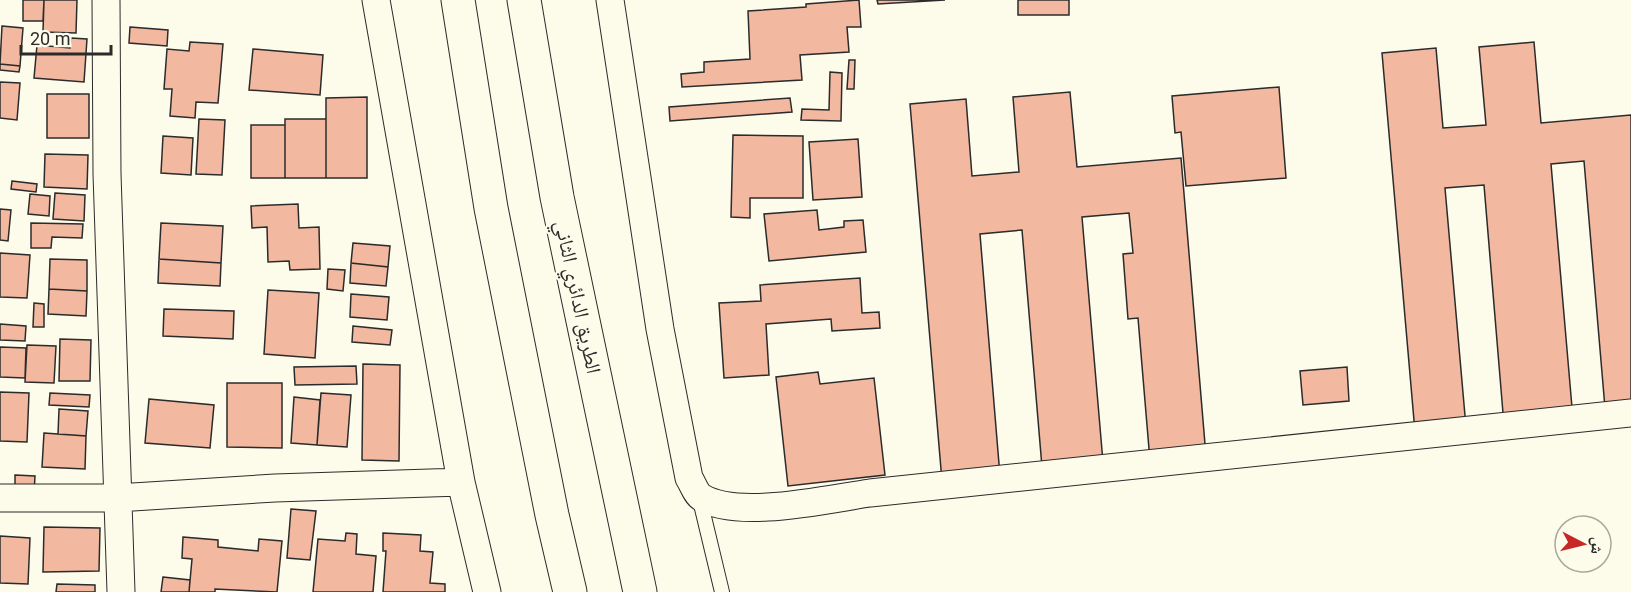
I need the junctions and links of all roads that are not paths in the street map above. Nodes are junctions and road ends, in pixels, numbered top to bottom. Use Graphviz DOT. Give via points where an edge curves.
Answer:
graph roads {
  1 [pos="106,0"];
  2 [pos="376,0"];
  3 [pos="458,0"];
  4 [pos="524,0"];
  5 [pos="610,0"];
  6 [pos="1631,413"];
  7 [pos="461,482"];
  8 [pos="699,496"];
  9 [pos="0,498"];
  10 [pos="117,498"];
  11 [pos="121,592"];
  12 [pos="487,592"];
  13 [pos="570,592"];
  14 [pos="640,592"];
  15 [pos="722,592"];
  1 -- 10 [label="street"];
  2 -- 7 [label="street"];
  3 -- 13 [label="highway" via="491,208"];
  4 -- 14 [label="highway, الطريق الدائري الثاني" via="557,197"];
  5 -- 8 [label="street" via="660,329 689,478"];
  6 -- 8 [label="street" via="772,506 739,508"];
  7 -- 10 [label="street"];
  7 -- 12 [label="street"];
  8 -- 15 [label="lane"];
  9 -- 10 [label="street"];
  10 -- 11 [label="street"];
}
